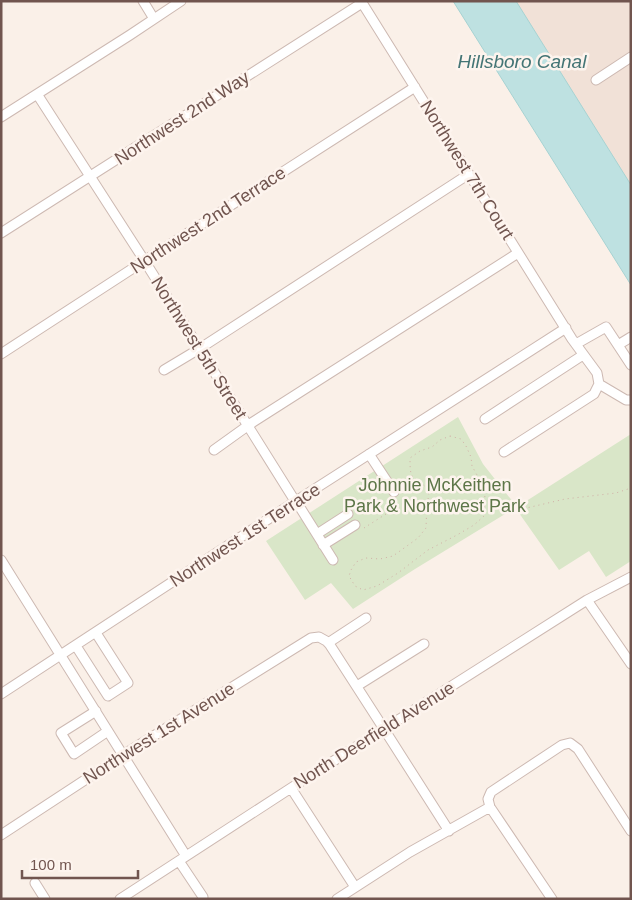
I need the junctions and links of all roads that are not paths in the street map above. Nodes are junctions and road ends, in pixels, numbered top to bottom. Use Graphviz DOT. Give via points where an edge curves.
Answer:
graph roads {
  1 [pos="143,1"];
  2 [pos="181,1"];
  3 [pos="362,2"];
  4 [pos="154,19"];
  5 [pos="631,57"];
  6 [pos="596,80"];
  7 [pos="414,87"];
  8 [pos="37,94"];
  9 [pos="1,117"];
  10 [pos="469,174"];
  11 [pos="90,176"];
  12 [pos="1,233"];
  13 [pos="518,253"];
  14 [pos="144,260"];
  15 [pos="566,328"];
  16 [pos="631,337"];
  17 [pos="574,341"];
  18 [pos="618,345"];
  19 [pos="199,349"];
  20 [pos="1,354"];
  21 [pos="583,354"];
  22 [pos="631,365"];
  23 [pos="164,370"];
  24 [pos="599,384"];
  25 [pos="631,400"];
  26 [pos="485,419"];
  27 [pos="248,425"];
  28 [pos="214,450"];
  29 [pos="504,452"];
  30 [pos="369,454"];
  31 [pos="394,492"];
  32 [pos="295,501"];
  33 [pos="348,514"];
  34 [pos="357,528"];
  35 [pos="317,534"];
  36 [pos="323,545"];
  37 [pos="1,560"];
  38 [pos="333,560"];
  39 [pos="631,577"];
  40 [pos="587,600"];
  41 [pos="366,618"];
  42 [pos="96,633"];
  43 [pos="328,643"];
  44 [pos="424,644"];
  45 [pos="76,646"];
  46 [pos="61,656"];
  47 [pos="631,664"];
  48 [pos="357,686"];
  49 [pos="1,694"];
  50 [pos="108,696"];
  51 [pos="90,703"];
  52 [pos="96,711"];
  53 [pos="384,728"];
  54 [pos="108,731"];
  55 [pos="123,755"];
  56 [pos="291,788"];
  57 [pos="490,807"];
  58 [pos="449,831"];
  59 [pos="631,831"];
  60 [pos="1,834"];
  61 [pos="182,858"];
  62 [pos="35,882"];
  63 [pos="355,887"];
  64 [pos="203,897"];
  65 [pos="46,899"];
  66 [pos="120,899"];
  67 [pos="337,899"];
  68 [pos="552,899"];
  1 -- 4 [label="street"];
  2 -- 4 [label="street"];
  3 -- 7 [label="street, Northwest 7th Court"];
  3 -- 11 [label="street, Northwest 2nd Way"];
  4 -- 8 [label="street"];
  5 -- 6 [label="street"];
  7 -- 10 [label="street, Northwest 7th Court"];
  7 -- 14 [label="street, Northwest 2nd Terrace"];
  8 -- 9 [label="street"];
  8 -- 11 [label="street, Northwest 5th Street"];
  10 -- 13 [label="street, Northwest 7th Court"];
  10 -- 19 [label="street"];
  11 -- 12 [label="street, Northwest 2nd Way"];
  11 -- 14 [label="street, Northwest 5th Street"];
  13 -- 15 [label="street, Northwest 7th Court"];
  13 -- 27 [label="street"];
  14 -- 19 [label="street, Northwest 5th Street"];
  14 -- 20 [label="street, Northwest 2nd Terrace"];
  15 -- 17 [label="street, Northwest 7th Court"];
  15 -- 30 [label="street, Northwest 1st Terrace"];
  16 -- 18 [label="street"];
  17 -- 18 [label="street" via="606,327"];
  17 -- 21 [label="street, Northwest 7th Court"];
  18 -- 22 [label="street"];
  19 -- 23 [label="street"];
  19 -- 27 [label="street, Northwest 5th Street"];
  21 -- 24 [label="street, Northwest 7th Court" via="597,373"];
  21 -- 26 [label="street"];
  24 -- 25 [label="street"];
  24 -- 29 [label="street" via="594,394"];
  27 -- 28 [label="street"];
  27 -- 32 [label="street, Northwest 5th Street"];
  30 -- 31 [label="street"];
  30 -- 32 [label="street, Northwest 1st Terrace"];
  32 -- 35 [label="street, Northwest 5th Street"];
  32 -- 42 [label="street, Northwest 1st Terrace"];
  33 -- 35 [label="street"];
  34 -- 36 [label="street"];
  35 -- 36 [label="street, Northwest 5th Street"];
  36 -- 38 [label="street, Northwest 5th Street"];
  37 -- 46 [label="street"];
  39 -- 40 [label="street, North Deerfield Avenue"];
  40 -- 47 [label="street"];
  40 -- 53 [label="street, North Deerfield Avenue"];
  41 -- 43 [label="street"];
  42 -- 45 [label="street, Northwest 1st Terrace"];
  42 -- 50 [label="street" via="128,684"];
  43 -- 48 [label="street"];
  43 -- 55 [label="street, Northwest 1st Avenue" via="319,637 311,638"];
  44 -- 48 [label="street"];
  45 -- 46 [label="street, Northwest 1st Terrace"];
  45 -- 50 [label="street"];
  46 -- 49 [label="street, Northwest 1st Terrace"];
  46 -- 51 [label="street"];
  48 -- 53 [label="street"];
  50 -- 51 [label="street"];
  51 -- 52 [label="street"];
  52 -- 54 [label="street"];
  52 -- 54 [label="street" via="61,733 74,754"];
  53 -- 56 [label="street, North Deerfield Avenue"];
  53 -- 58 [label="street"];
  54 -- 55 [label="street"];
  55 -- 60 [label="street, Northwest 1st Avenue"];
  55 -- 61 [label="street"];
  56 -- 61 [label="street, North Deerfield Avenue"];
  56 -- 63 [label="street"];
  57 -- 58 [label="street"];
  57 -- 59 [label="street" via="488,799 491,792 562,745 570,744 578,749"];
  57 -- 68 [label="street"];
  58 -- 63 [label="street"];
  61 -- 64 [label="street"];
  61 -- 66 [label="street, North Deerfield Avenue"];
  62 -- 65 [label="street"];
  63 -- 67 [label="street"];
}
